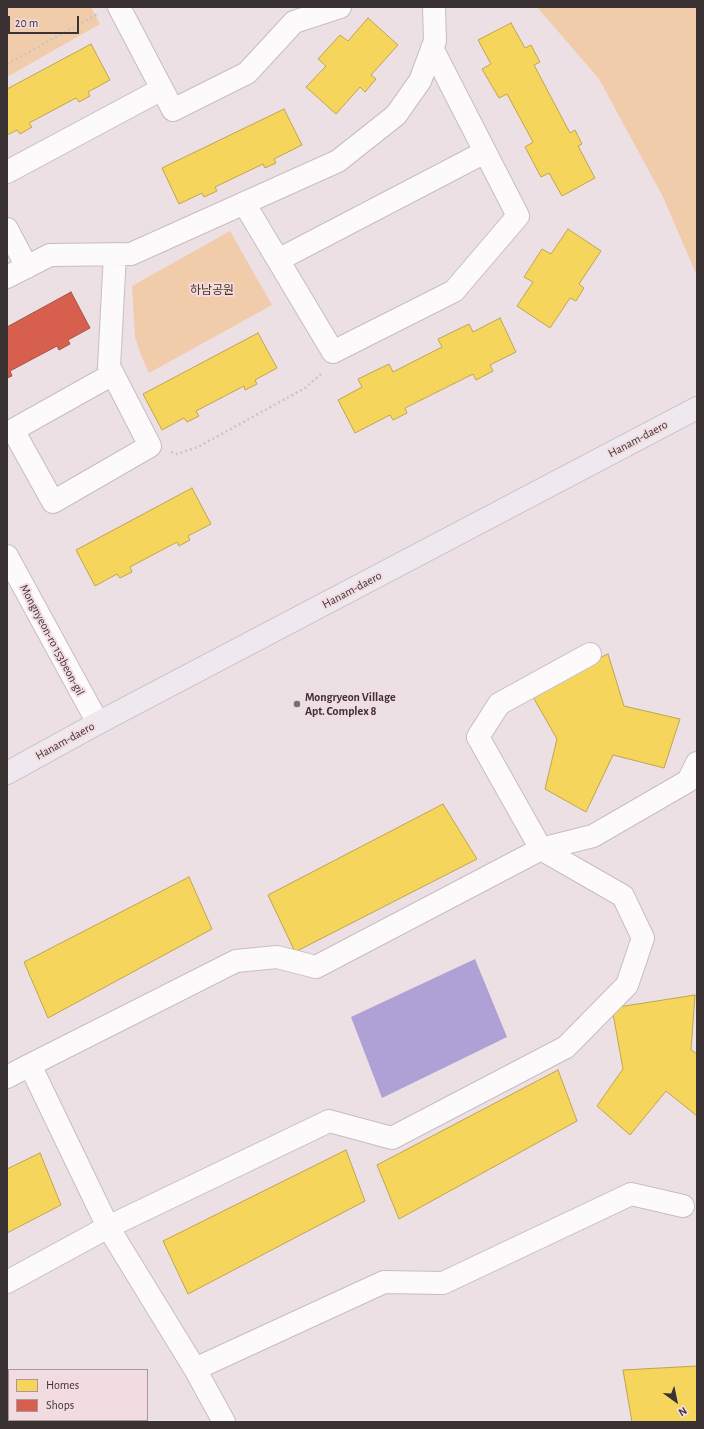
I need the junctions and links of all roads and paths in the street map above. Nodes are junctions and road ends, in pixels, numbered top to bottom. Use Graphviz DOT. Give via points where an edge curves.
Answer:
graph roads {
  1 [pos="340,7"];
  2 [pos="434,7"];
  3 [pos="112,9"];
  4 [pos="291,14"];
  5 [pos="432,48"];
  6 [pos="7,64"];
  7 [pos="162,88"];
  8 [pos="485,152"];
  9 [pos="7,172"];
  10 [pos="244,203"];
  11 [pos="7,229"];
  12 [pos="115,254"];
  13 [pos="278,260"];
  14 [pos="27,267"];
  15 [pos="7,277"];
  16 [pos="332,352"];
  17 [pos="113,374"];
  18 [pos="697,408"];
  19 [pos="150,446"];
  20 [pos="7,556"];
  21 [pos="590,654"];
  22 [pos="98,723"];
  23 [pos="697,763"];
  24 [pos="7,773"];
  25 [pos="541,849"];
  26 [pos="30,1065"];
  27 [pos="7,1077"];
  28 [pos="683,1206"];
  29 [pos="108,1227"];
  30 [pos="7,1282"];
  31 [pos="195,1369"];
  32 [pos="224,1422"];
  1 -- 4 [label="street"];
  2 -- 5 [label="street" via="435,41"];
  3 -- 6 [label="path"];
  3 -- 7 [label="street"];
  4 -- 7 [label="street" via="247,73 173,110"];
  5 -- 8 [label="street"];
  5 -- 10 [label="street" via="420,81 396,115 338,161"];
  7 -- 9 [label="street"];
  8 -- 13 [label="street"];
  8 -- 16 [label="street" via="518,216 454,291"];
  10 -- 12 [label="street" via="131,254"];
  10 -- 13 [label="street"];
  11 -- 14 [label="street"];
  12 -- 14 [label="street" via="50,255"];
  12 -- 17 [label="street" via="109,367"];
  13 -- 16 [label="street"];
  14 -- 15 [label="street"];
  16 -- 19 [label="path" via="320,375 305,388 198,447 177,454"];
  17 -- 19 [label="street"];
  17 -- 19 [label="street" via="13,430 53,502"];
  18 -- 22 [label="main road, Hanam-daero"];
  20 -- 22 [label="street, Mongnyeon-ro 153beon-gil"];
  21 -- 25 [label="street" via="499,704 478,737"];
  22 -- 24 [label="main road, Hanam-daero"];
  23 -- 25 [label="street" via="688,781 593,836"];
  25 -- 26 [label="street" via="316,967 277,958 236,961"];
  25 -- 29 [label="street" via="623,896 643,938 627,985 566,1048 392,1138 329,1121"];
  26 -- 27 [label="street"];
  26 -- 29 [label="street"];
  28 -- 31 [label="street" via="631,1194 443,1282 384,1282"];
  29 -- 30 [label="street"];
  29 -- 31 [label="street"];
  31 -- 32 [label="street"];
}
